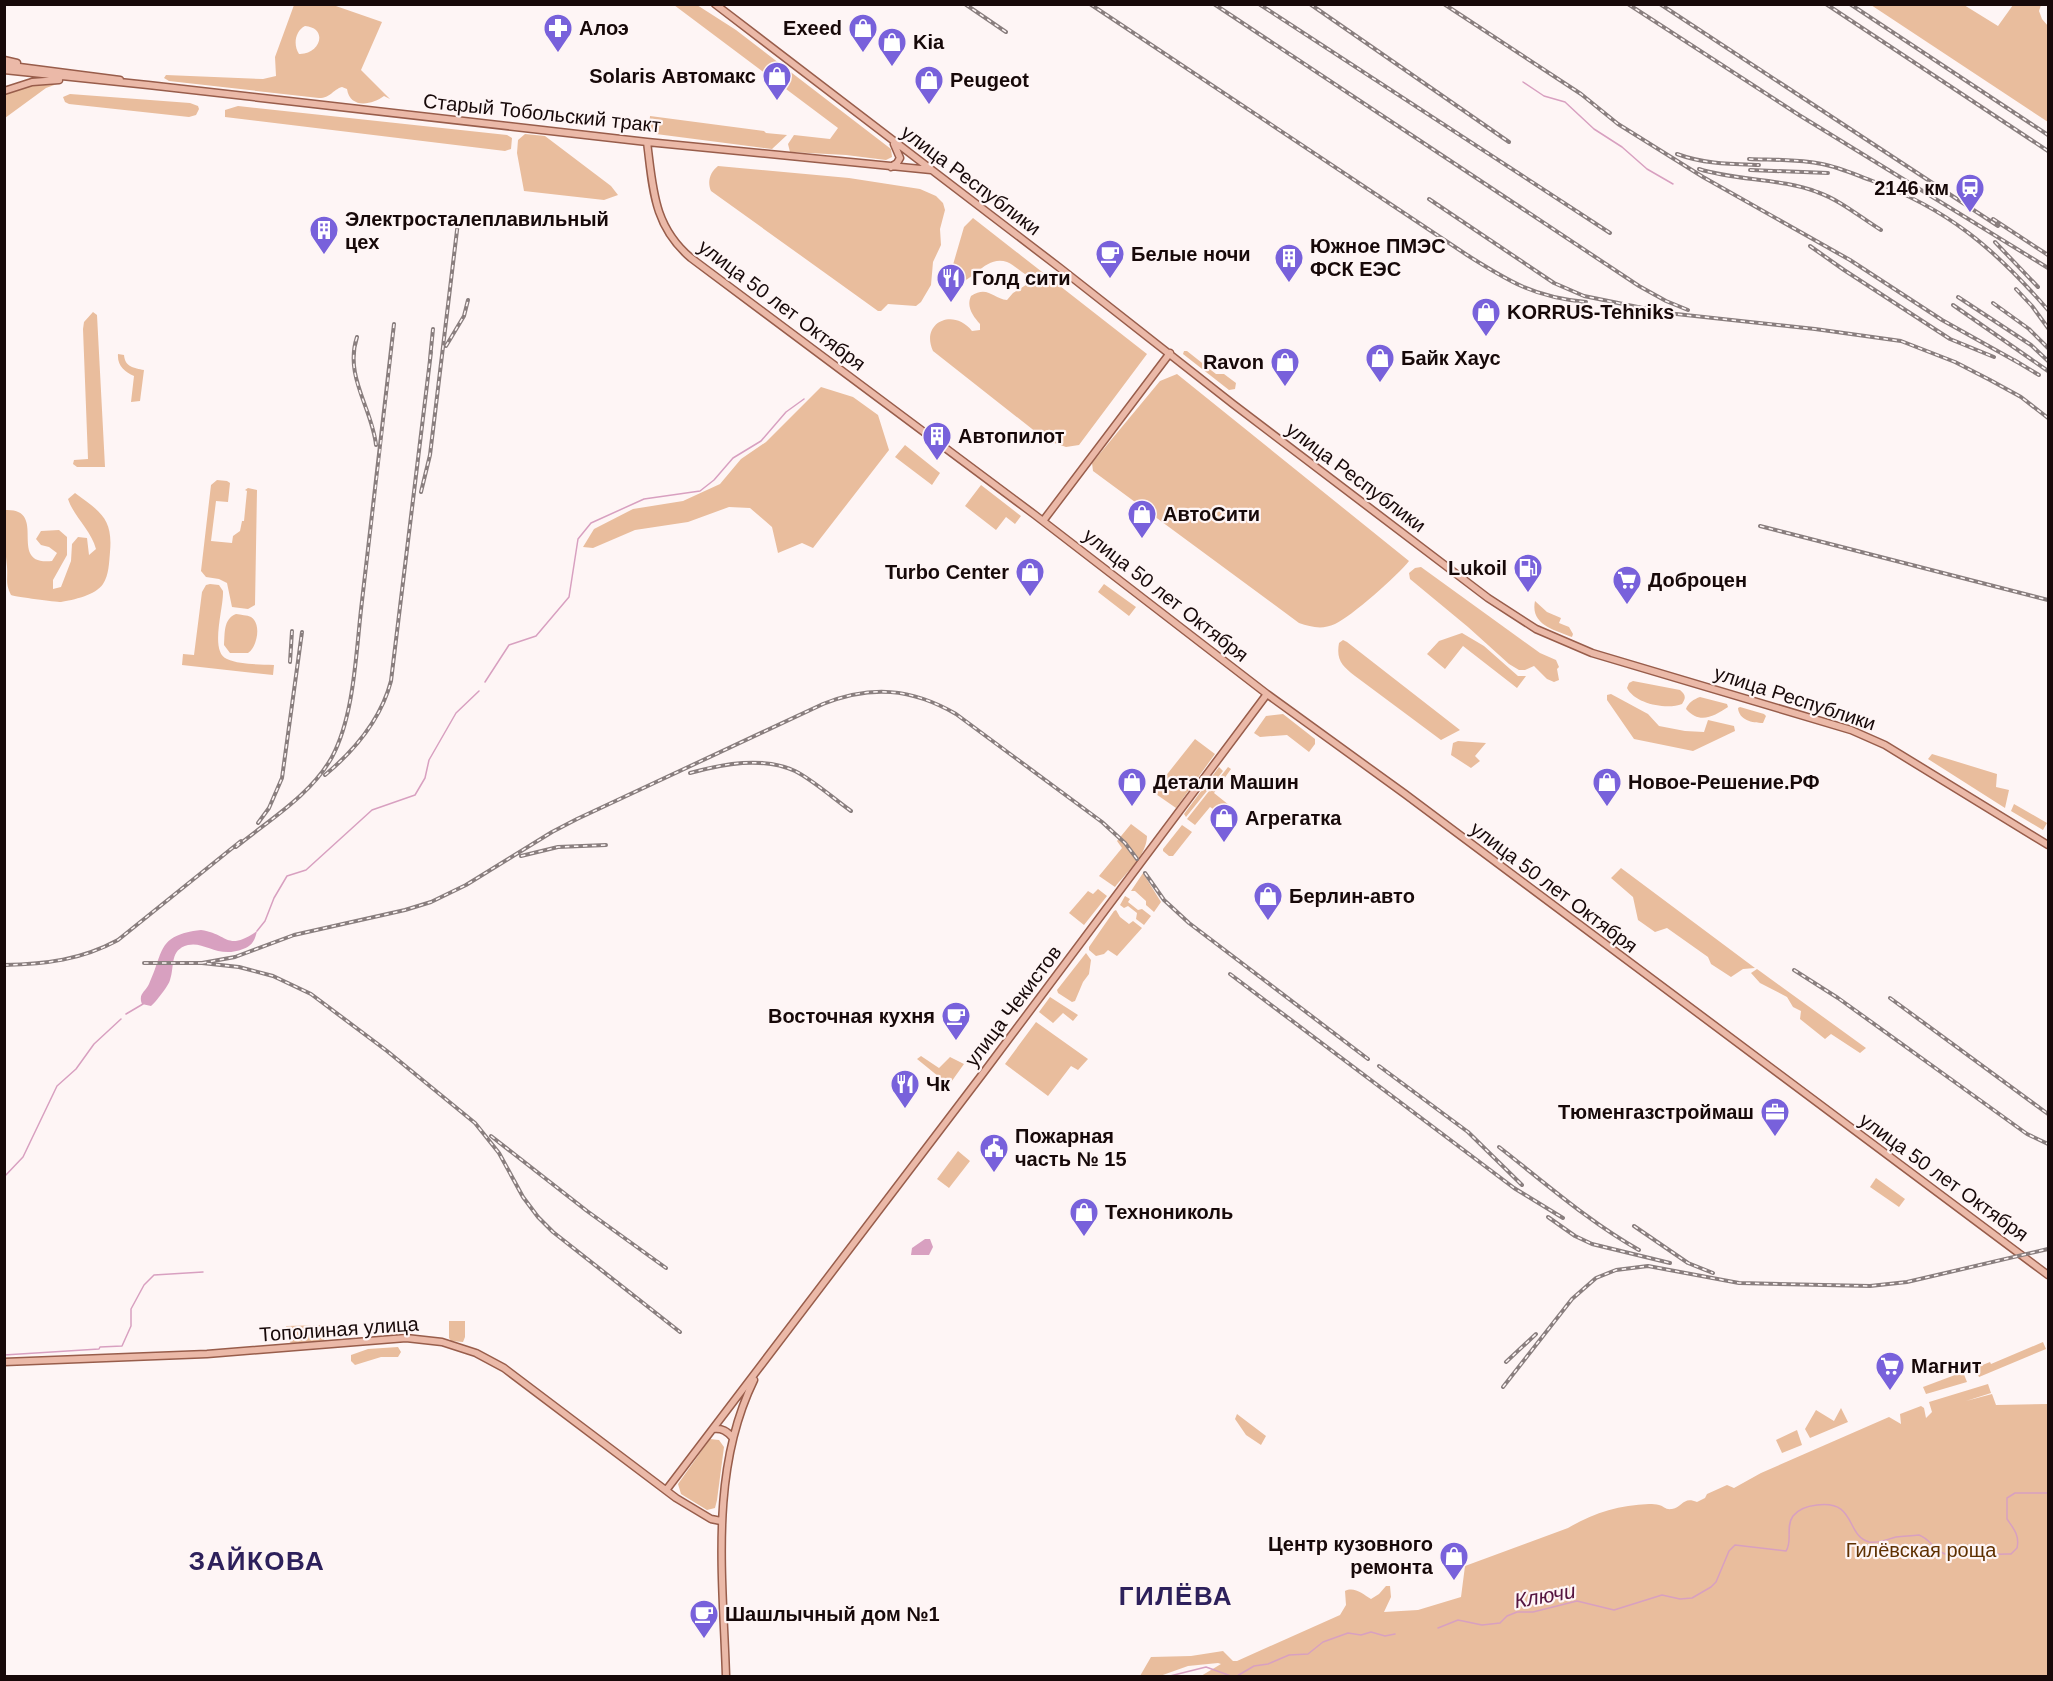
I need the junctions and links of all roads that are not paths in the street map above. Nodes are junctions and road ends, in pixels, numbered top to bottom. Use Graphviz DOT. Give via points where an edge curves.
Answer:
graph roads {
  1 [pos="715,4"];
  2 [pos="4,60"];
  3 [pos="4,65"];
  4 [pos="4,70"];
  5 [pos="110,80"];
  6 [pos="4,91"];
  7 [pos="892,141"];
  8 [pos="647,142"];
  9 [pos="888,167"];
  10 [pos="932,170"];
  11 [pos="1170,353"];
  12 [pos="1043,521"];
  13 [pos="1267,694"];
  14 [pos="2049,845"];
  15 [pos="2049,1275"];
  16 [pos="4,1362"];
  17 [pos="761,1366"];
  18 [pos="713,1429"];
  19 [pos="733,1438"];
  20 [pos="667,1489"];
  21 [pos="721,1521"];
  22 [pos="726,1677"];
  1 -- 7 [label="main road, улица Республики"];
  2 -- 5 [label="main road"];
  3 -- 5 [label="main road, Старый Тобольский тракт"];
  4 -- 5 [label="main road, Старый Тобольский тракт"];
  5 -- 6 [label="main road" via="44,81"];
  5 -- 8 [label="main road, Старый Тобольский тракт"];
  7 -- 9 [label="main road" via="900,158"];
  7 -- 10 [label="main road, улица Республики"];
  8 -- 9 [label="main road, Старый Тобольский тракт"];
  8 -- 12 [label="main road, улица 50 лет Октября" via="656,204 667,232 682,250"];
  9 -- 10 [label="main road, Старый Тобольский тракт"];
  10 -- 11 [label="main road, улица Республики"];
  11 -- 12 [label="main road"];
  11 -- 14 [label="main road, улица Республики" via="1488,598 1536,629 1610,659 1864,735"];
  12 -- 13 [label="main road, улица 50 лет Октября"];
  13 -- 15 [label="main road, улица 50 лет Октября"];
  13 -- 17 [label="main road, улица Чекистов"];
  16 -- 20 [label="main road, Тополиная улица" via="207,1354 406,1338 442,1342 476,1353 504,1368"];
  17 -- 18 [label="main road"];
  17 -- 19 [label="main road"];
  18 -- 19 [label="main road" via="720,1428"];
  18 -- 20 [label="main road"];
  19 -- 21 [label="main road"];
  20 -- 21 [label="main road, Тополиная улица" via="711,1519"];
  21 -- 22 [label="main road"];
}
